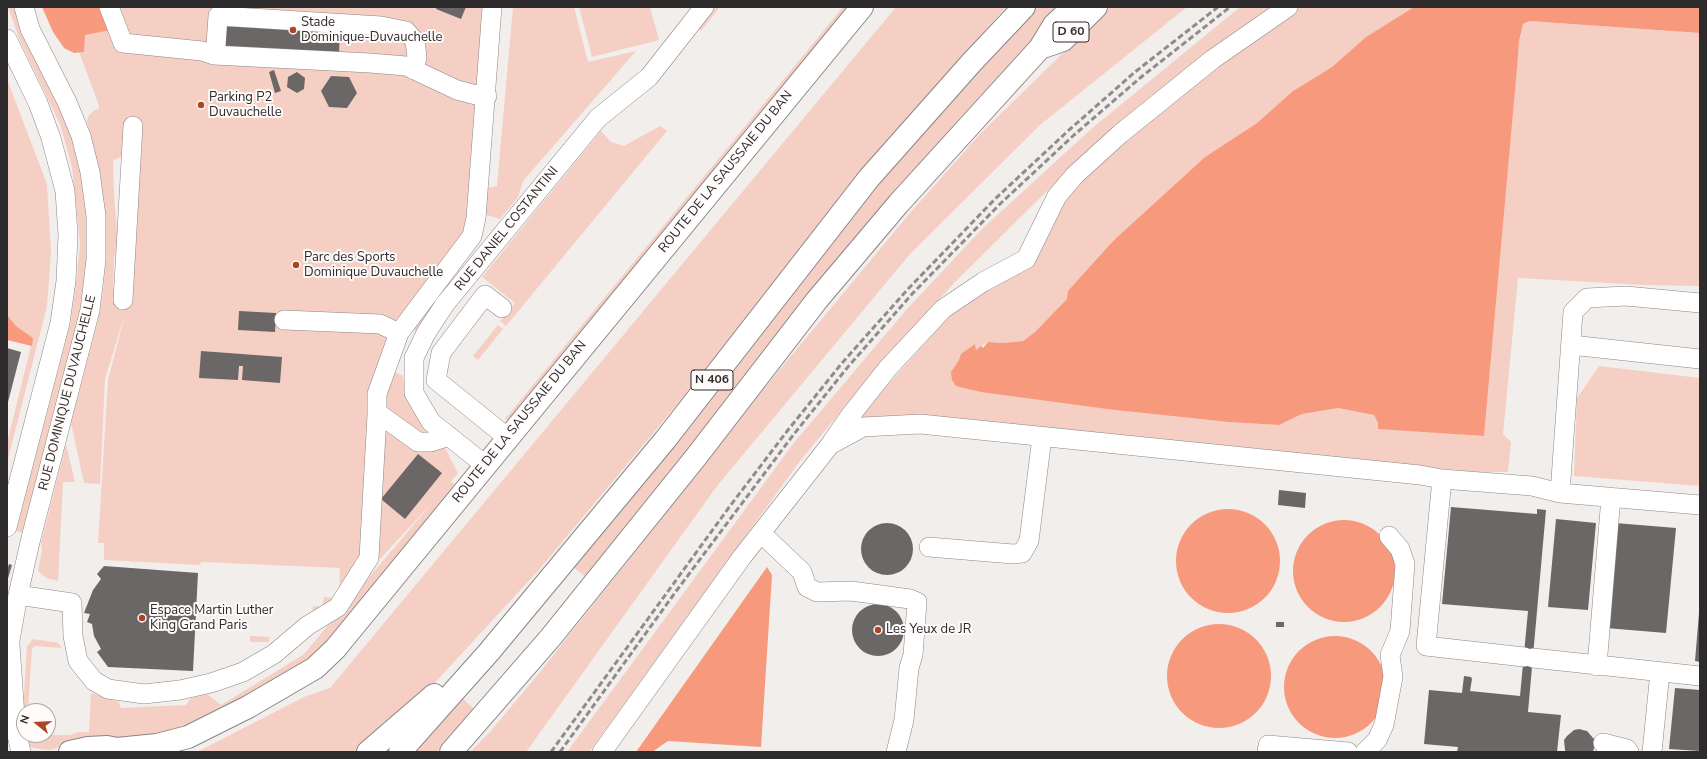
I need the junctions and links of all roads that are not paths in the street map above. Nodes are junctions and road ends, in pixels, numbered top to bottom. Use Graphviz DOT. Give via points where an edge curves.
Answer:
graph roads {
  1 [pos="24,7"];
  2 [pos="109,7"];
  3 [pos="492,7"];
  4 [pos="704,7"];
  5 [pos="862,7"];
  6 [pos="1024,7"];
  7 [pos="1073,7"];
  8 [pos="1096,7"];
  9 [pos="1288,7"];
  10 [pos="7,39"];
  11 [pos="1040,48"];
  12 [pos="214,55"];
  13 [pos="414,70"];
  14 [pos="487,96"];
  15 [pos="133,126"];
  16 [pos="124,300"];
  17 [pos="1700,302"];
  18 [pos="502,308"];
  19 [pos="284,320"];
  20 [pos="399,333"];
  21 [pos="1570,345"];
  22 [pos="1700,358"];
  23 [pos="377,415"];
  24 [pos="448,436"];
  25 [pos="1042,437"];
  26 [pos="508,438"];
  27 [pos="830,444"];
  28 [pos="485,464"];
  29 [pos="1442,479"];
  30 [pos="1560,493"];
  31 [pos="1611,497"];
  32 [pos="1700,505"];
  33 [pos="7,527"];
  34 [pos="761,533"];
  35 [pos="1389,536"];
  36 [pos="930,546"];
  37 [pos="18,595"];
  38 [pos="9,651"];
  39 [pos="489,652"];
  40 [pos="1597,666"];
  41 [pos="1660,672"];
  42 [pos="1700,676"];
  43 [pos="1603,743"];
  44 [pos="114,750"];
  45 [pos="21,752"];
  46 [pos="70,752"];
  47 [pos="368,752"];
  48 [pos="400,752"];
  49 [pos="451,752"];
  50 [pos="602,752"];
  51 [pos="896,752"];
  52 [pos="1267,752"];
  53 [pos="1348,752"];
  54 [pos="1365,752"];
  55 [pos="1629,752"];
  56 [pos="1652,752"];
  1 -- 37 [label="street, RUE DOMINIQUE DUVAUCHELLE" via="30,29 68,102 81,136 90,172 96,216 96,260 90,310"];
  2 -- 12 [label="street" via="124,43 202,51"];
  3 -- 14 [label="street"];
  4 -- 24 [label="street, RUE DANIEL COSTANTINI" via="648,77 598,118 446,304 426,333 414,358 414,393 431,422"];
  5 -- 26 [label="main road, ROUTE DE LA SAUSSAIE DU BAN"];
  6 -- 39 [label="main road, N 406" via="869,178 665,440"];
  7 -- 11 [label="main road, N 406" via="1054,25"];
  8 -- 11 [label="main road, D 60" via="1063,40"];
  9 -- 27 [label="street" via="1213,59 1120,134 1075,175 1057,196 1026,259 983,282 943,309 888,368"];
  10 -- 33 [label="street" via="38,103 55,148 65,191 68,248 60,322"];
  11 -- 49 [label="main road, N 406" via="899,203 817,300 696,457 551,637"];
  12 -- 13 [label="street" via="370,63 406,66"];
  12 -- 13 [label="street" via="218,16 381,26 406,31 415,41 417,56"];
  13 -- 14 [label="street" via="457,90"];
  14 -- 20 [label="street" via="476,218 472,236"];
  15 -- 16 [label="street"];
  17 -- 21 [label="street" via="1626,296 1587,298 1573,312"];
  18 -- 26 [label="street" via="485,295 441,353 436,380"];
  19 -- 20 [label="street" via="380,324"];
  20 -- 23 [label="street" via="377,394"];
  21 -- 22 [label="street"];
  21 -- 30 [label="street"];
  23 -- 24 [label="street" via="418,442 431,442"];
  23 -- 37 [label="street" via="369,558 338,607 307,626 274,654 243,672 180,690 144,694 108,690 82,675 73,636 72,603"];
  24 -- 28 [label="street, RUE DANIEL COSTANTINI"];
  25 -- 27 [label="street" via="920,424 863,427"];
  25 -- 29 [label="street"];
  25 -- 36 [label="street" via="1029,541 1022,553"];
  26 -- 28 [label="main road, ROUTE DE LA SAUSSAIE DU BAN"];
  27 -- 34 [label="street"];
  28 -- 44 [label="main road, ROUTE DE LA SAUSSAIE DU BAN" via="335,649 316,668 248,707 188,737 157,745"];
  29 -- 30 [label="street" via="1532,486"];
  29 -- 40 [label="street" via="1426,646"];
  30 -- 31 [label="street"];
  31 -- 32 [label="street"];
  31 -- 40 [label="street"];
  34 -- 50 [label="street"];
  34 -- 51 [label="street" via="802,572 807,587 817,592 851,591 917,602 904,720"];
  35 -- 54 [label="street" via="1400,549 1406,564 1400,631 1390,655 1393,677 1384,725 1377,740"];
  37 -- 38 [label="street, RUE DOMINIQUE DUVAUCHELLE"];
  38 -- 45 [label="street, RUE DOMINIQUE DUVAUCHELLE" via="16,731"];
  39 -- 47 [label="main road" via="471,659 422,707"];
  39 -- 48 [label="main road, N 406"];
  40 -- 41 [label="street"];
  41 -- 42 [label="street"];
  41 -- 56 [label="street"];
  43 -- 55 [label="street" via="1627,749"];
  44 -- 46 [label="main road, ROUTE DE LA SAUSSAIE DU BAN" via="107,747"];
  52 -- 53 [label="street" via="1268,745"];
}
